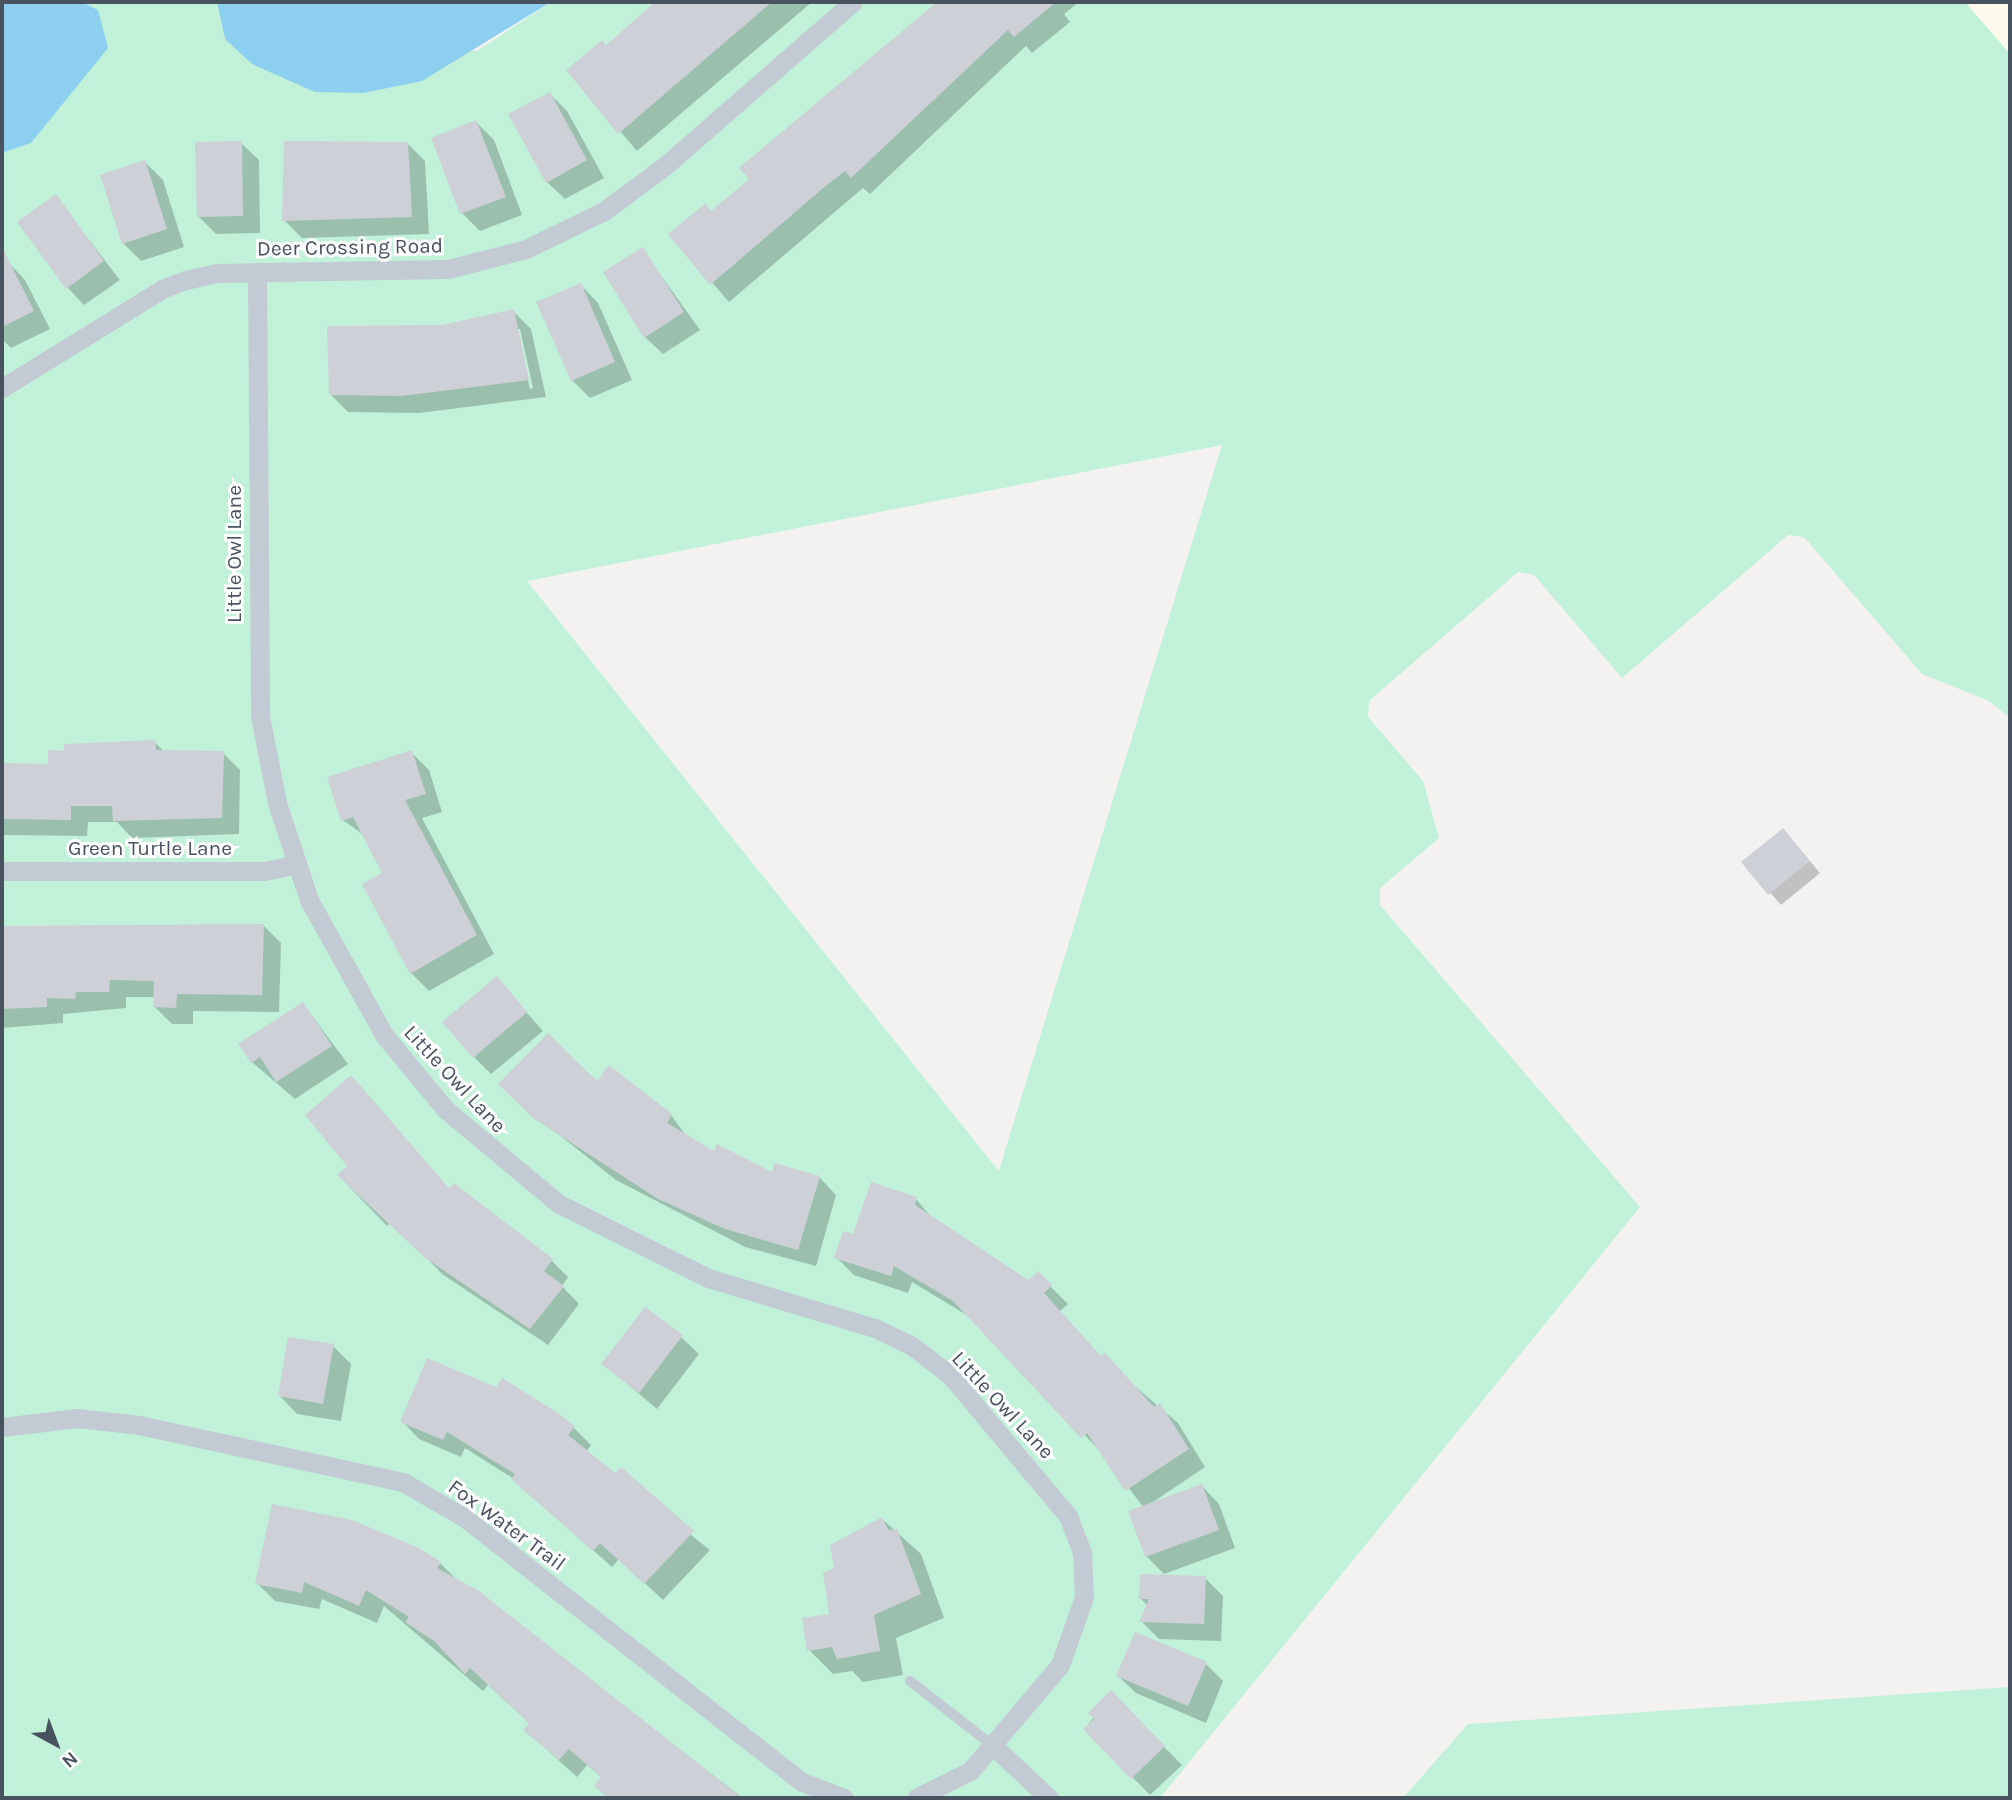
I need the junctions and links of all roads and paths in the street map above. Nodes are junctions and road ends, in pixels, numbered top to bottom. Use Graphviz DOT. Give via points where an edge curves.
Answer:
graph roads {
  1 [pos="853,2"];
  2 [pos="257,272"];
  3 [pos="2,388"];
  4 [pos="297,864"];
  5 [pos="2,871"];
  6 [pos="2,1427"];
  7 [pos="910,1681"];
  8 [pos="992,1745"];
  9 [pos="844,1798"];
  10 [pos="916,1798"];
  11 [pos="1049,1798"];
  1 -- 2 [label="street, Deer Crossing Road" via="666,165 604,211 526,249 448,269"];
  2 -- 3 [label="street, Deer Crossing Road" via="217,272 162,289"];
  2 -- 4 [label="street, Little Owl Lane" via="260,716"];
  4 -- 5 [label="street, Green Turtle Lane" via="265,871"];
  4 -- 8 [label="street, Little Owl Lane" via="337,956 384,1035 498,1158 559,1204 638,1248 912,1346 950,1375 1054,1494 1082,1553 1084,1597 1076,1630 1060,1665"];
  6 -- 9 [label="street, Fox Water Trail" via="77,1418 139,1425 403,1482 465,1518 802,1782"];
  7 -- 8 [label="lane"];
  8 -- 10 [label="street" via="970,1772"];
  8 -- 11 [label="street"];
}
